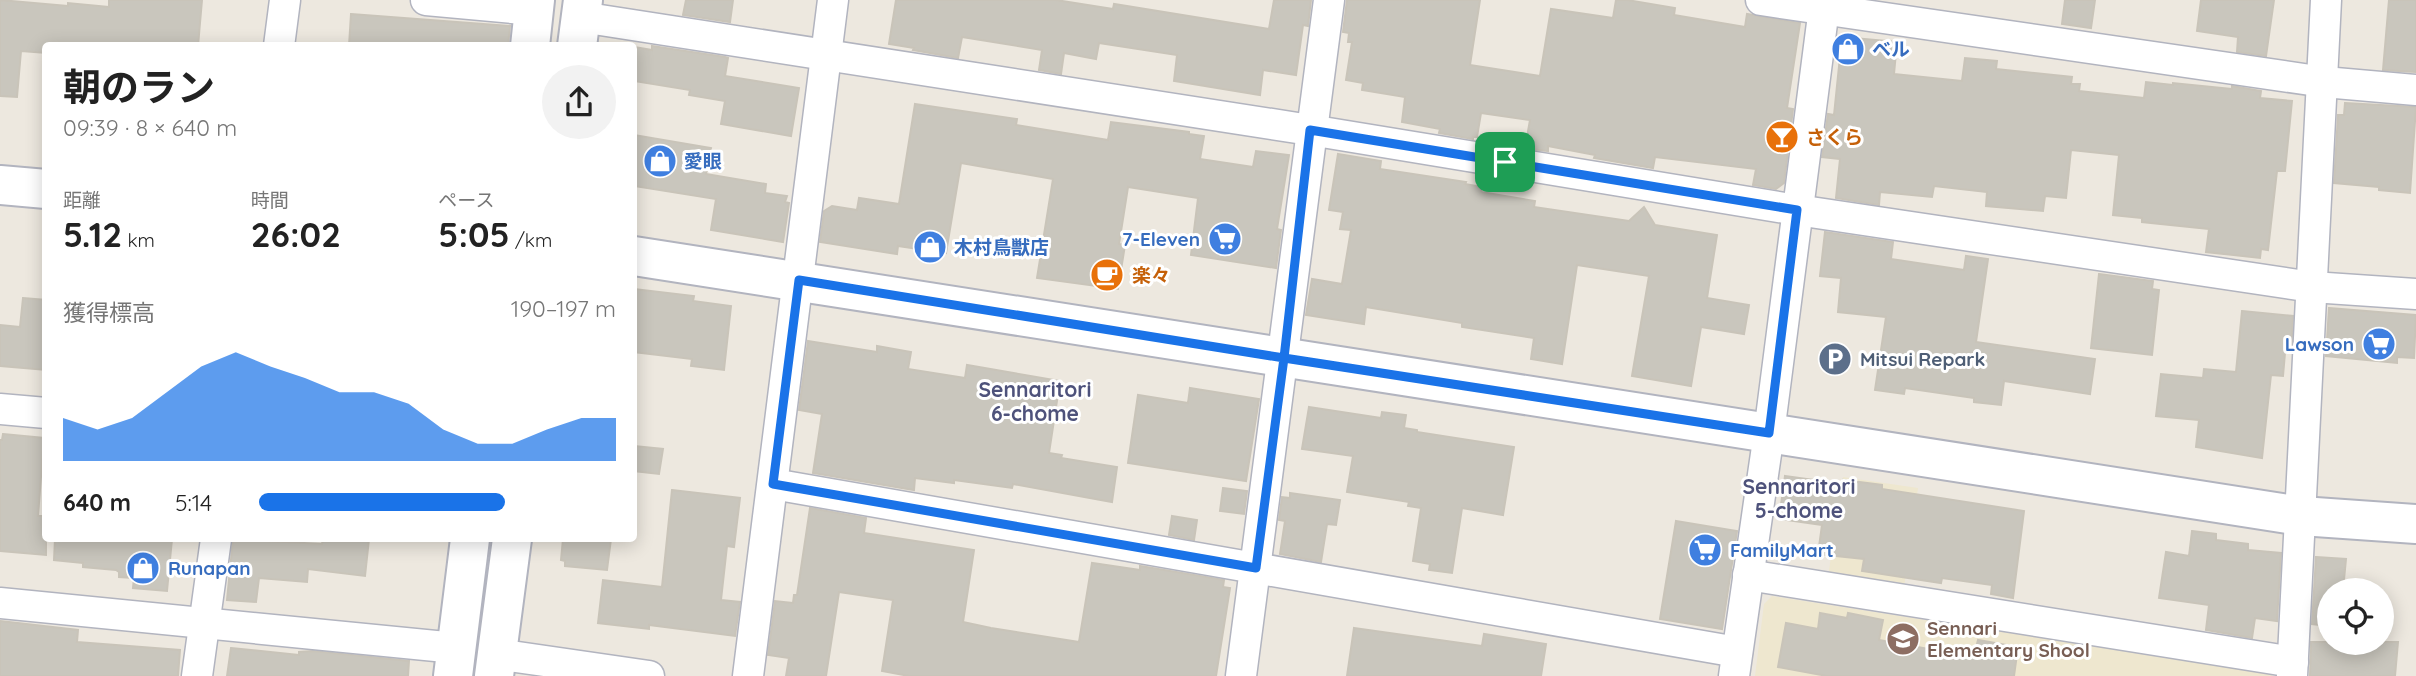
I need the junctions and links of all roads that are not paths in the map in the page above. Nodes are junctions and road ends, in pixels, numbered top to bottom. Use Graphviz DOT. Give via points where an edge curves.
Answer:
graph roads {
  1 [pos="285,0"];
  2 [pos="426,0"];
  3 [pos="833,0"];
  4 [pos="1329,0"];
  5 [pos="1761,0"];
  6 [pos="2326,0"];
  7 [pos="1824,5"];
  8 [pos="533,19"];
  9 [pos="580,21"];
  10 [pos="280,42"];
  11 [pos="826,56"];
  12 [pos="2324,82"];
  13 [pos="2416,90"];
  14 [pos="1310,130"];
  15 [pos="0,185"];
  16 [pos="42,190"];
  17 [pos="1797,210"];
  18 [pos="637,256"];
  19 [pos="799,280"];
  20 [pos="2312,287"];
  21 [pos="2416,294"];
  22 [pos="1284,358"];
  23 [pos="0,409"];
  24 [pos="42,413"];
  25 [pos="1769,433"];
  26 [pos="773,484"];
  27 [pos="2301,516"];
  28 [pos="2416,524"];
  29 [pos="216,542"];
  30 [pos="470,542"];
  31 [pos="512,542"];
  32 [pos="1256,568"];
  33 [pos="1748,575"];
  34 [pos="0,603"];
  35 [pos="205,623"];
  36 [pos="454,662"];
  37 [pos="1735,664"];
  38 [pos="495,665"];
  39 [pos="2293,669"];
  40 [pos="197,676"];
  41 [pos="649,676"];
  42 [pos="748,676"];
  43 [pos="1241,676"];
  1 -- 10 [label="street"];
  2 -- 8 [label="street"];
  3 -- 11 [label="street"];
  4 -- 14 [label="street"];
  5 -- 7 [label="street"];
  6 -- 12 [label="street"];
  7 -- 12 [label="street"];
  7 -- 17 [label="street"];
  9 -- 11 [label="street"];
  11 -- 14 [label="street"];
  11 -- 19 [label="street"];
  12 -- 13 [label="street"];
  12 -- 20 [label="street"];
  14 -- 17 [label="street"];
  14 -- 22 [label="street"];
  15 -- 16 [label="street"];
  17 -- 20 [label="street"];
  17 -- 25 [label="street"];
  18 -- 19 [label="street"];
  19 -- 22 [label="street"];
  19 -- 26 [label="street"];
  20 -- 21 [label="street"];
  20 -- 27 [label="street"];
  22 -- 25 [label="street"];
  22 -- 32 [label="street"];
  23 -- 24 [label="street"];
  25 -- 27 [label="street"];
  25 -- 33 [label="street"];
  26 -- 32 [label="street"];
  26 -- 42 [label="street"];
  27 -- 28 [label="street"];
  27 -- 39 [label="street"];
  29 -- 35 [label="street"];
  30 -- 36 [label="street"];
  31 -- 38 [label="street"];
  32 -- 37 [label="street"];
  32 -- 43 [label="street"];
  33 -- 37 [label="street"];
  33 -- 39 [label="street"];
  34 -- 35 [label="street"];
  35 -- 36 [label="street"];
  35 -- 40 [label="street"];
  38 -- 41 [label="street"];
}
